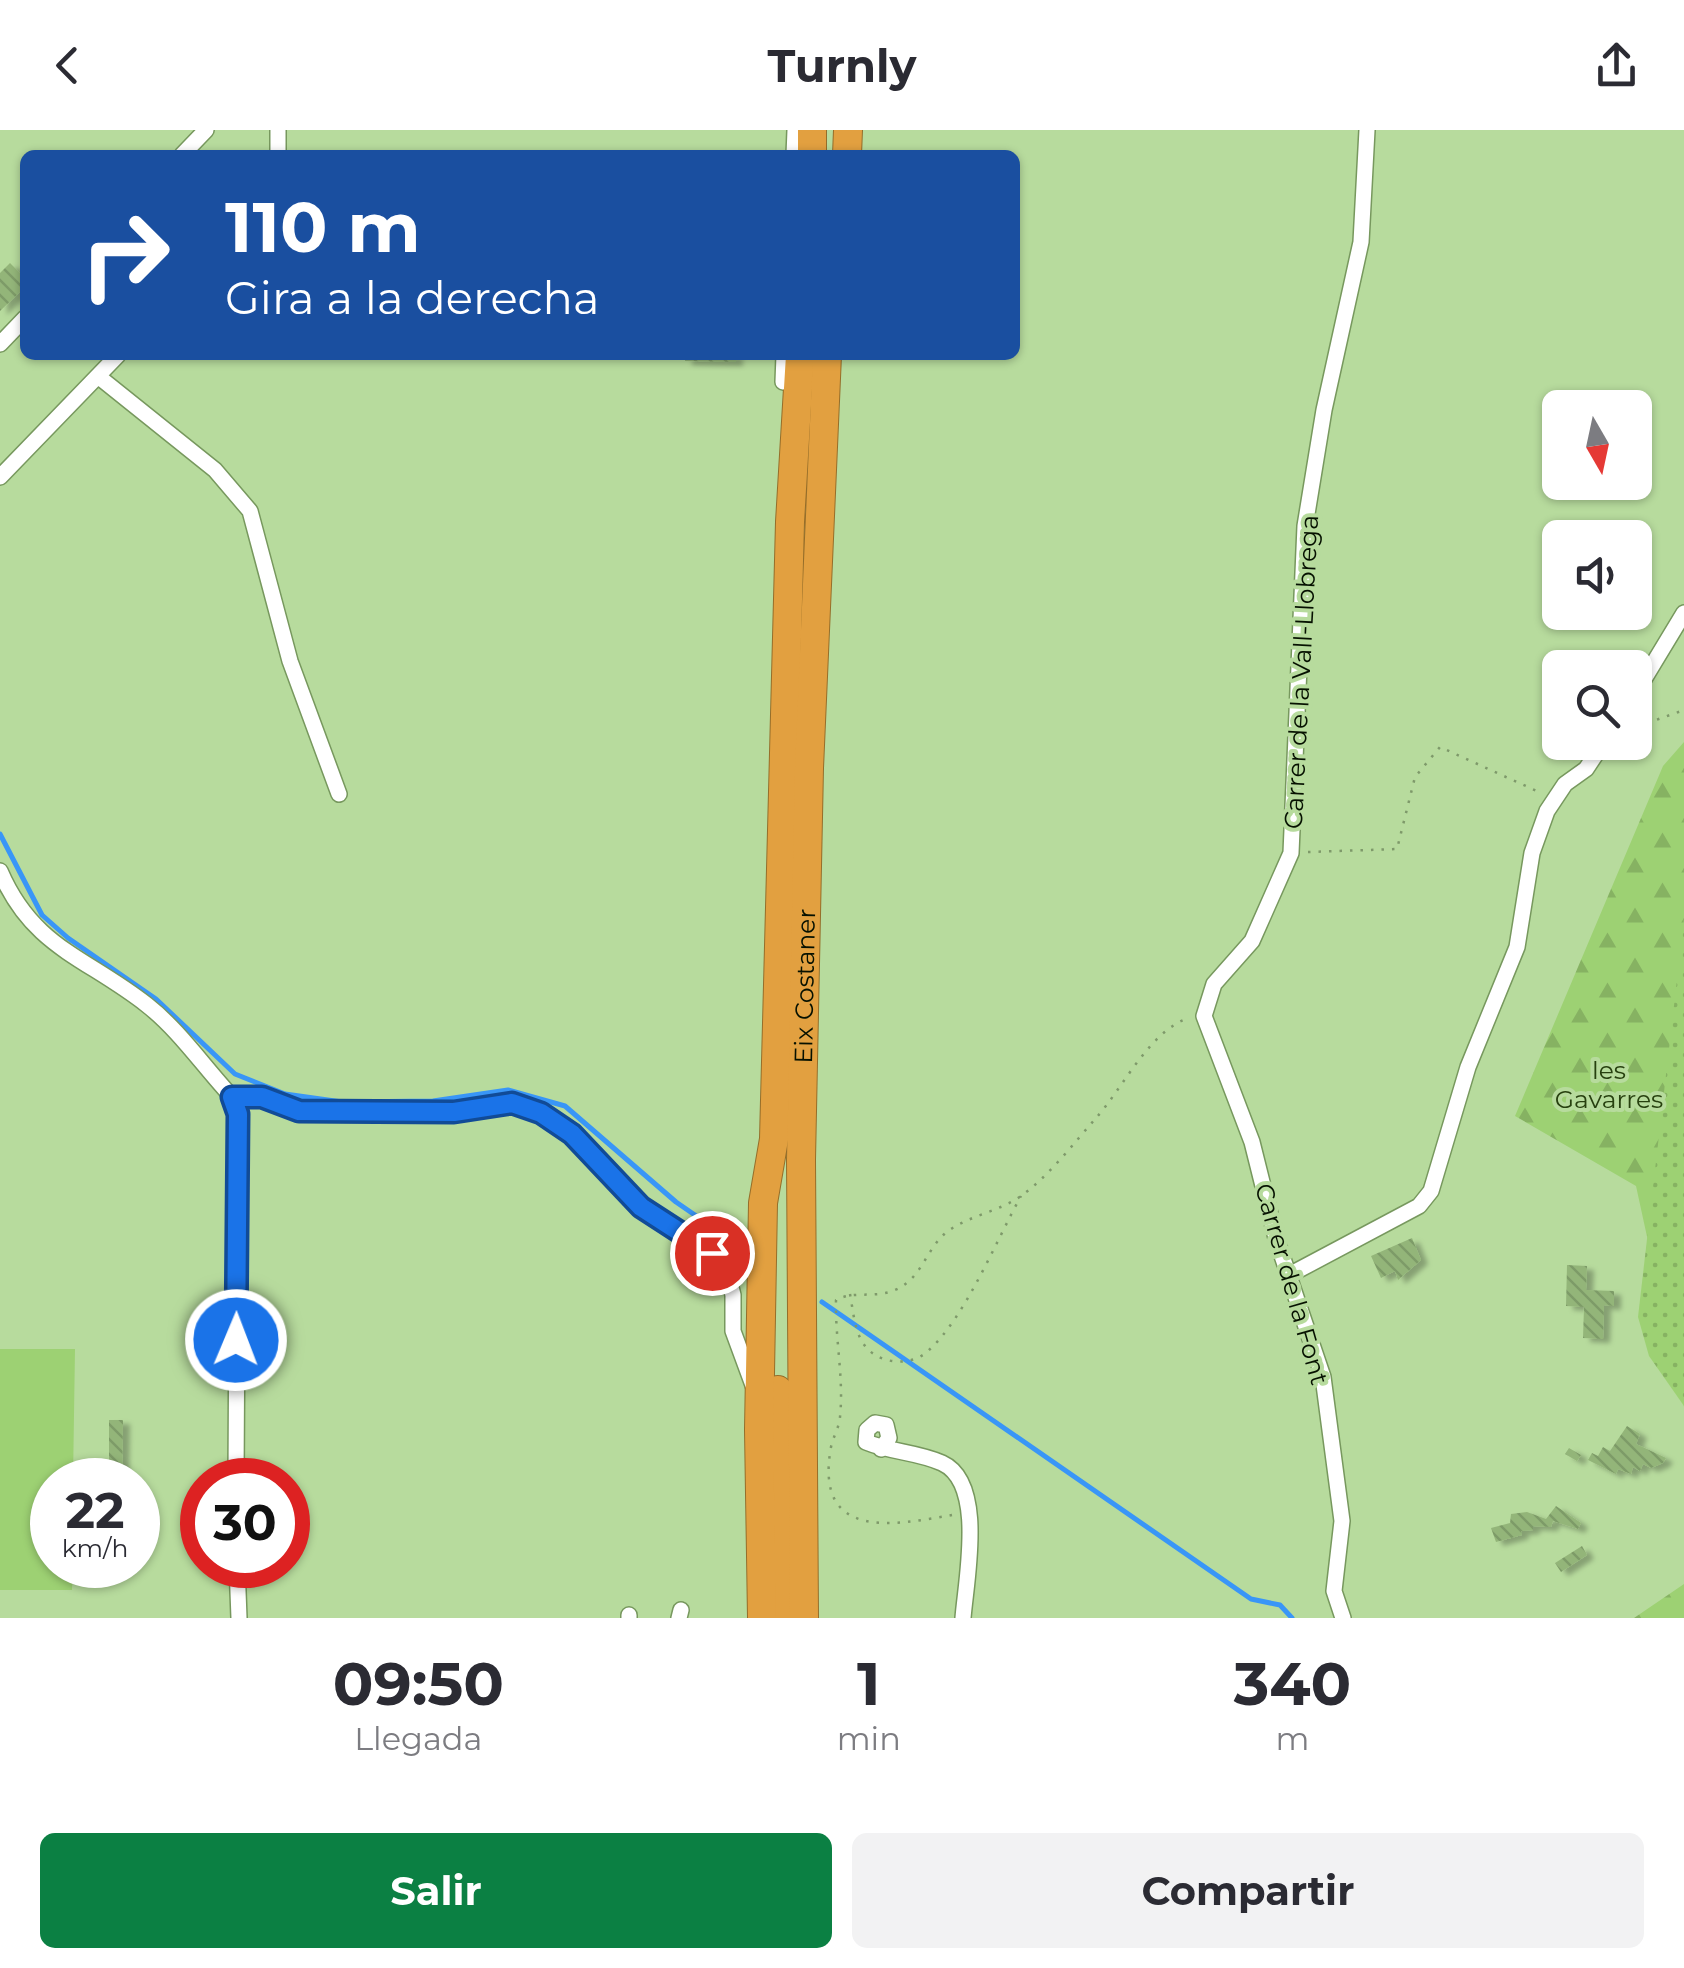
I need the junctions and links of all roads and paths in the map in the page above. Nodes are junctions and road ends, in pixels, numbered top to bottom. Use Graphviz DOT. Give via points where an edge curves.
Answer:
graph roads {
  1 [pos="206,130"];
  2 [pos="1367,130"];
  3 [pos="187,150"];
  4 [pos="20,323"];
  5 [pos="0,344"];
  6 [pos="114,360"];
  7 [pos="800,360"];
  8 [pos="826,360"];
  9 [pos="837,360"];
  10 [pos="784,368"];
  11 [pos="99,377"];
  12 [pos="0,477"];
  13 [pos="790,522"];
  14 [pos="1684,613"];
  15 [pos="1652,666"];
  16 [pos="812,683"];
  17 [pos="1684,710"];
  18 [pos="1652,724"];
  19 [pos="1592,760"];
  20 [pos="339,794"];
  21 [pos="1555,800"];
  22 [pos="1292,853"];
  23 [pos="0,871"];
  24 [pos="1204,1016"];
  25 [pos="232,1097"];
  26 [pos="774,1138"];
  27 [pos="802,1160"];
  28 [pos="1022,1196"];
  29 [pos="1291,1274"];
  30 [pos="850,1293"];
  31 [pos="759,1430"];
  32 [pos="881,1448"];
  33 [pos="236,1458"];
  34 [pos="967,1501"];
  35 [pos="238,1588"];
  36 [pos="239,1618"];
  37 [pos="762,1618"];
  38 [pos="782,1618"];
  39 [pos="804,1618"];
  40 [pos="823,1618"];
  41 [pos="964,1618"];
  42 [pos="1343,1618"];
  1 -- 3 [label="street"];
  2 -- 22 [label="street, Carrer de la Vall-Llobrega" via="1361,242 1306,526"];
  4 -- 5 [label="street"];
  6 -- 11 [label="street"];
  7 -- 13 [label="highway"];
  8 -- 16 [label="highway, Eix Costaner"];
  9 -- 16 [label="highway" via="826,582"];
  10 -- 13 [label="highway"];
  11 -- 12 [label="street"];
  11 -- 20 [label="street" via="216,470 250,511 300,693"];
  13 -- 26 [label="highway"];
  14 -- 15 [label="street"];
  16 -- 27 [label="highway, Eix Costaner"];
  17 -- 18 [label="path"];
  19 -- 21 [label="street"];
  21 -- 22 [label="path" via="1440,747 1415,777 1397,849"];
  21 -- 29 [label="street" via="1532,853 1517,947 1468,1066 1430,1191 1419,1206"];
  22 -- 24 [label="street, Carrer de la Vall-Llobrega" via="1252,941 1214,984"];
  23 -- 25 [label="street" via="22,916 150,1007"];
  24 -- 28 [label="path" via="1170,1024 1098,1116"];
  24 -- 29 [label="street, Carrer de la Font" via="1252,1142"];
  25 -- 31 [label="street" via="262,1097 299,1111 454,1112 512,1103 541,1113 572,1134 641,1207 720,1264 733,1294 733,1331 754,1385"];
  25 -- 33 [label="street" via="238,1132"];
  26 -- 31 [label="highway" via="763,1204"];
  26 -- 38 [label="highway"];
  27 -- 39 [label="highway, Eix Costaner"];
  27 -- 40 [label="highway" via="812,1192"];
  28 -- 30 [label="path" via="951,1228 904,1285 872,1296"];
  28 -- 30 [label="path" via="926,1353 899,1364 878,1358 859,1340"];
  29 -- 42 [label="street, Carrer de la Font" via="1323,1377 1342,1521 1334,1590"];
  30 -- 34 [label="path" via="836,1300 840,1420 830,1448 833,1495 843,1513 884,1524 955,1515"];
  31 -- 37 [label="highway"];
  32 -- 34 [label="street" via="944,1464 961,1478"];
  34 -- 41 [label="street"];
  35 -- 36 [label="street"];
}
